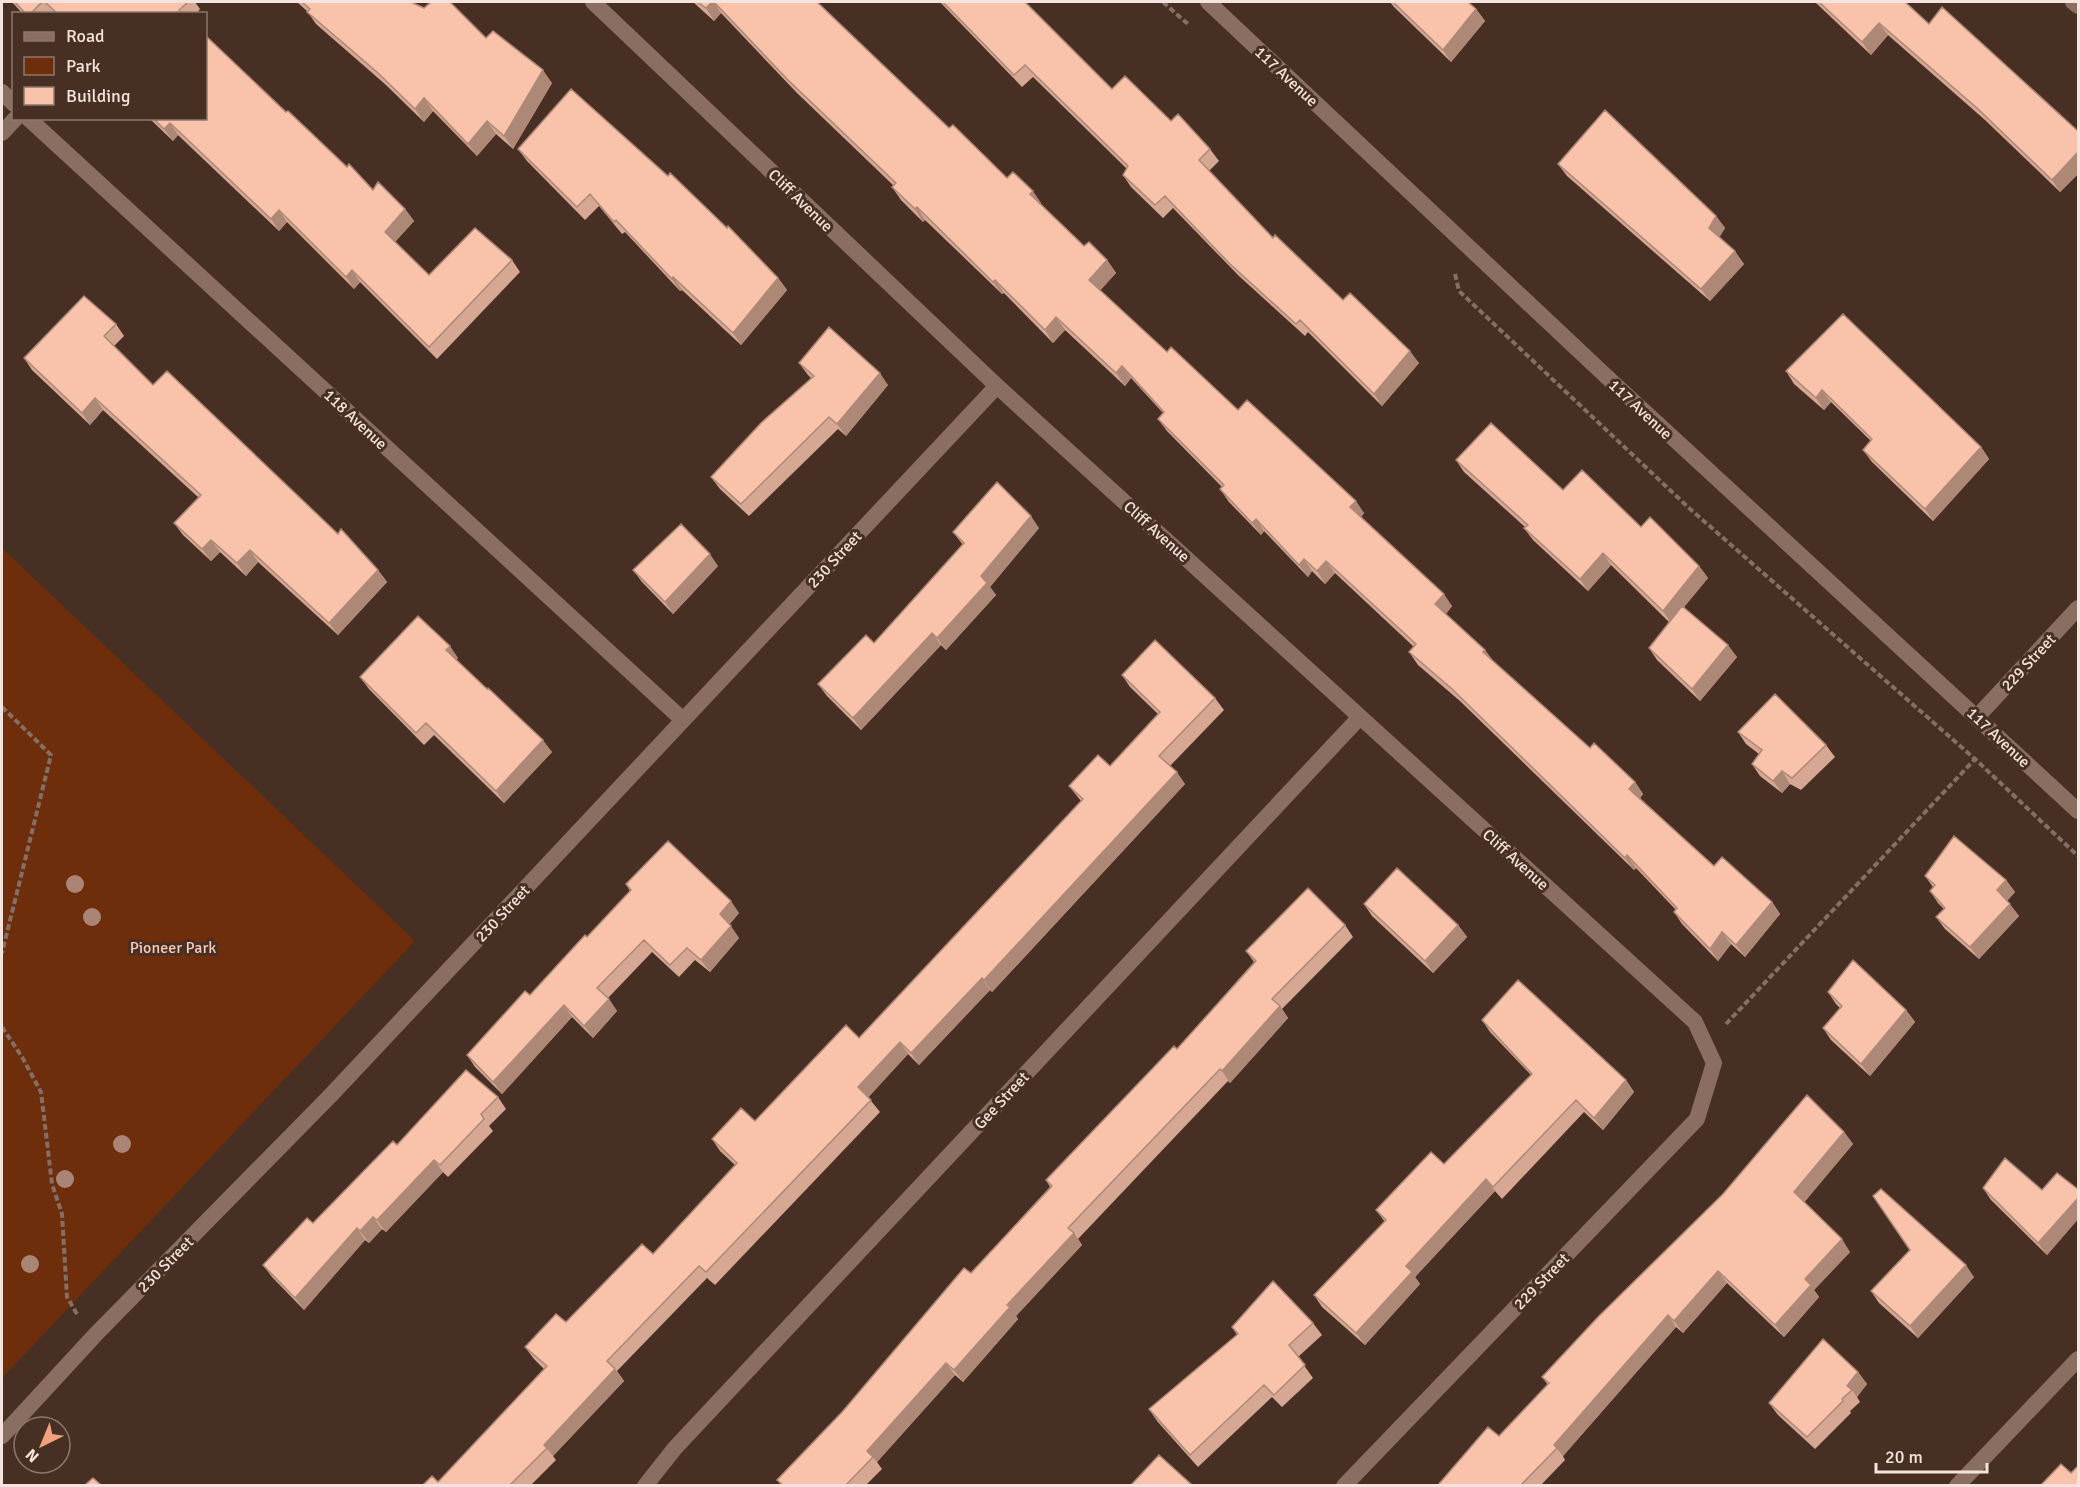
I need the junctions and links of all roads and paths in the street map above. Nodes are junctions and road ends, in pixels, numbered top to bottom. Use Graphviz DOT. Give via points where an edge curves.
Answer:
graph roads {
  1 [pos="593,2"];
  2 [pos="1163,2"];
  3 [pos="1208,2"];
  4 [pos="2073,2"];
  5 [pos="2079,6"];
  6 [pos="1197,33"];
  7 [pos="14,120"];
  8 [pos="30,120"];
  9 [pos="2,133"];
  10 [pos="1455,272"];
  11 [pos="997,386"];
  12 [pos="2079,608"];
  13 [pos="2,707"];
  14 [pos="1360,717"];
  15 [pos="1977,717"];
  16 [pos="682,720"];
  17 [pos="1974,759"];
  18 [pos="2079,811"];
  19 [pos="2079,856"];
  20 [pos="2,953"];
  21 [pos="2,1028"];
  22 [pos="1703,1040"];
  23 [pos="1714,1063"];
  24 [pos="79,1317"];
  25 [pos="2079,1359"];
  26 [pos="2,1437"];
  27 [pos="645,1485"];
  28 [pos="1344,1485"];
  29 [pos="1957,1485"];
  1 -- 11 [label="street, Cliff Avenue"];
  2 -- 6 [label="path"];
  3 -- 15 [label="street, 117 Avenue" via="1616,386"];
  4 -- 5 [label="street"];
  7 -- 9 [label="street"];
  8 -- 16 [label="street, 118 Avenue"];
  10 -- 17 [label="path" via="1459,291 1689,508"];
  11 -- 14 [label="street, Cliff Avenue"];
  11 -- 16 [label="street, 230 Street"];
  12 -- 15 [label="street, 229 Street"];
  13 -- 20 [label="path" via="51,755"];
  14 -- 22 [label="street, Cliff Avenue" via="1695,1022"];
  14 -- 27 [label="street, Gee Street" via="675,1448"];
  15 -- 18 [label="street, 117 Avenue"];
  16 -- 26 [label="street, 230 Street" via="332,1095"];
  17 -- 19 [label="path"];
  17 -- 22 [label="path" via="1731,1021"];
  21 -- 24 [label="path" via="41,1092 52,1184 62,1214 67,1297"];
  22 -- 23 [label="street, Cliff Avenue"];
  23 -- 28 [label="street, 229 Street" via="1697,1119"];
  25 -- 29 [label="street"];
}
